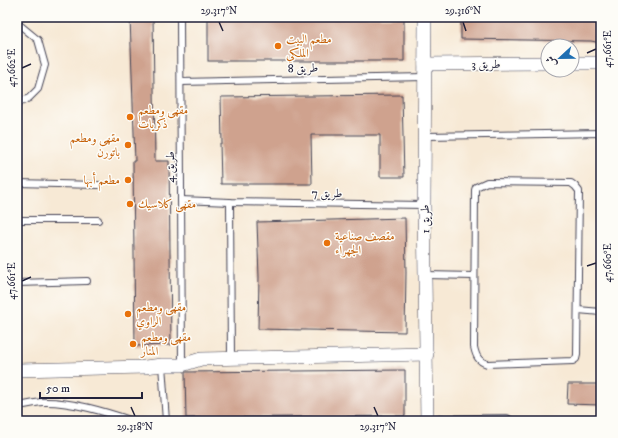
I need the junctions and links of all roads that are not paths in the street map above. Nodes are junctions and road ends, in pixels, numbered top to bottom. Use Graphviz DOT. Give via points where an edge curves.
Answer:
graph roads {
  1 [pos="180,17"];
  2 [pos="425,17"];
  3 [pos="17,24"];
  4 [pos="540,63"];
  5 [pos="580,63"];
  6 [pos="601,63"];
  7 [pos="425,70"];
  8 [pos="181,82"];
  9 [pos="17,104"];
  10 [pos="601,133"];
  11 [pos="426,136"];
  12 [pos="17,183"];
  13 [pos="98,185"];
  14 [pos="181,200"];
  15 [pos="230,202"];
  16 [pos="424,205"];
  17 [pos="17,220"];
  18 [pos="98,220"];
  19 [pos="426,275"];
  20 [pos="474,276"];
  21 [pos="87,281"];
  22 [pos="17,283"];
  23 [pos="578,310"];
  24 [pos="601,312"];
  25 [pos="427,354"];
  26 [pos="231,359"];
  27 [pos="162,365"];
  28 [pos="182,365"];
  29 [pos="17,370"];
  30 [pos="17,406"];
  31 [pos="428,420"];
  32 [pos="134,421"];
  33 [pos="166,421"];
  34 [pos="512,421"];
  1 -- 8 [label="lane, طريق 4"];
  2 -- 7 [label="street, طريق 1"];
  3 -- 9 [label="lane" via="38,40 45,65 38,89 29,98"];
  4 -- 7 [label="street, طريق 3"];
  5 -- 6 [label="street"];
  7 -- 8 [label="lane, طريق 8"];
  7 -- 11 [label="street, طريق 1"];
  8 -- 14 [label="lane, طريق 4"];
  10 -- 11 [label="lane"];
  11 -- 16 [label="street, طريق 1"];
  12 -- 13 [label="lane"];
  14 -- 15 [label="lane, طريق 7"];
  14 -- 28 [label="lane, طريق 4"];
  15 -- 16 [label="lane, طريق 7"];
  15 -- 26 [label="lane"];
  16 -- 19 [label="street, طريق 1"];
  17 -- 18 [label="lane"];
  19 -- 20 [label="lane"];
  19 -- 25 [label="street, طريق 1"];
  20 -- 23 [label="lane" via="474,347 481,362 487,364 573,361 577,355"];
  20 -- 23 [label="lane" via="476,187 487,182 571,183 578,191 579,197"];
  21 -- 22 [label="lane"];
  23 -- 24 [label="lane"];
  25 -- 26 [label="street"];
  25 -- 31 [label="street, طريق 1"];
  26 -- 28 [label="street" via="201,359"];
  27 -- 28 [label="street"];
  27 -- 29 [label="street"];
  27 -- 33 [label="lane"];
  30 -- 32 [label="lane" via="42,402 74,405"];
  31 -- 34 [label="lane" via="507,418"];
}
